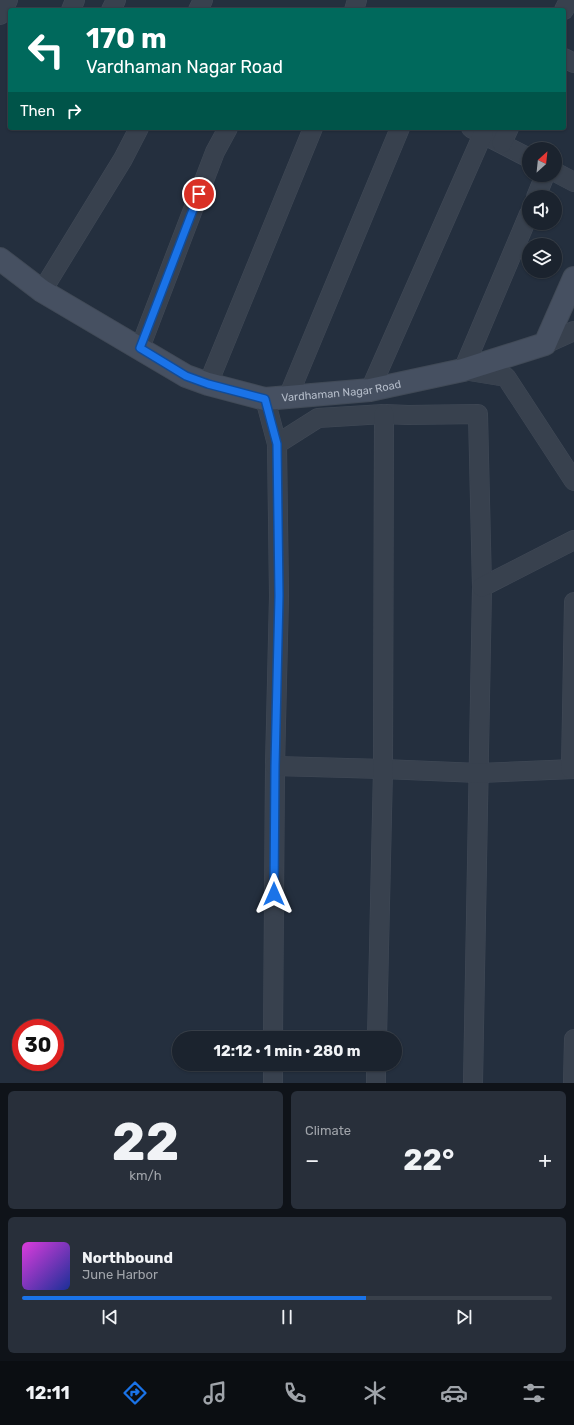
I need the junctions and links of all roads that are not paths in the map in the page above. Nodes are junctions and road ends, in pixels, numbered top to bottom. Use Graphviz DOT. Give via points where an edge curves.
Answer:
graph roads {
  1 [pos="8,0"];
  2 [pos="0,15"];
  3 [pos="138,130"];
  4 [pos="227,130"];
  5 [pos="312,130"];
  6 [pos="399,130"];
  7 [pos="477,131"];
  8 [pos="506,136"];
  9 [pos="522,151"];
  10 [pos="562,176"];
  11 [pos="574,182"];
  12 [pos="522,230"];
  13 [pos="0,258"];
  14 [pos="574,278"];
  15 [pos="42,291"];
  16 [pos="574,331"];
  17 [pos="545,344"];
  18 [pos="140,348"];
  19 [pos="463,370"];
  20 [pos="208,384"];
  21 [pos="370,390"];
  22 [pos="288,396"];
  23 [pos="265,399"];
  24 [pos="384,414"];
  25 [pos="277,444"];
  26 [pos="574,481"];
  27 [pos="574,540"];
  28 [pos="482,587"];
  29 [pos="574,602"];
  30 [pos="275,766"];
  31 [pos="383,769"];
  32 [pos="572,769"];
  33 [pos="479,773"];
  34 [pos="273,1031"];
  35 [pos="377,1031"];
  36 [pos="574,1039"];
  37 [pos="273,1071"];
  38 [pos="376,1071"];
  39 [pos="273,1083"];
  40 [pos="376,1083"];
  41 [pos="473,1083"];
  42 [pos="573,1083"];
  1 -- 2 [label="street"];
  3 -- 15 [label="street"];
  4 -- 18 [label="street" via="215,152"];
  5 -- 20 [label="street"];
  6 -- 22 [label="street"];
  7 -- 8 [label="street"];
  7 -- 21 [label="street"];
  8 -- 9 [label="street"];
  10 -- 11 [label="street"];
  12 -- 19 [label="street"];
  13 -- 15 [label="street, Vardhaman Nagar Road"];
  14 -- 17 [label="street"];
  15 -- 18 [label="street, Vardhaman Nagar Road"];
  16 -- 17 [label="street"];
  17 -- 19 [label="street, Vardhaman Nagar Road"];
  18 -- 20 [label="street, Vardhaman Nagar Road" via="186,376"];
  19 -- 21 [label="street, Vardhaman Nagar Road"];
  19 -- 26 [label="street" via="506,377"];
  20 -- 23 [label="street, Vardhaman Nagar Road"];
  21 -- 22 [label="street, Vardhaman Nagar Road"];
  22 -- 23 [label="street, Vardhaman Nagar Road"];
  23 -- 25 [label="street"];
  24 -- 25 [label="street" via="318,418"];
  24 -- 28 [label="street" via="478,414"];
  24 -- 31 [label="street"];
  25 -- 30 [label="street" via="279,596"];
  27 -- 28 [label="street"];
  28 -- 33 [label="street"];
  29 -- 32 [label="street"];
  30 -- 31 [label="street"];
  30 -- 34 [label="street"];
  31 -- 33 [label="street"];
  31 -- 35 [label="street"];
  32 -- 33 [label="street"];
  33 -- 41 [label="street"];
  36 -- 42 [label="street"];
  37 -- 39 [label="street"];
  38 -- 40 [label="street"];
}
